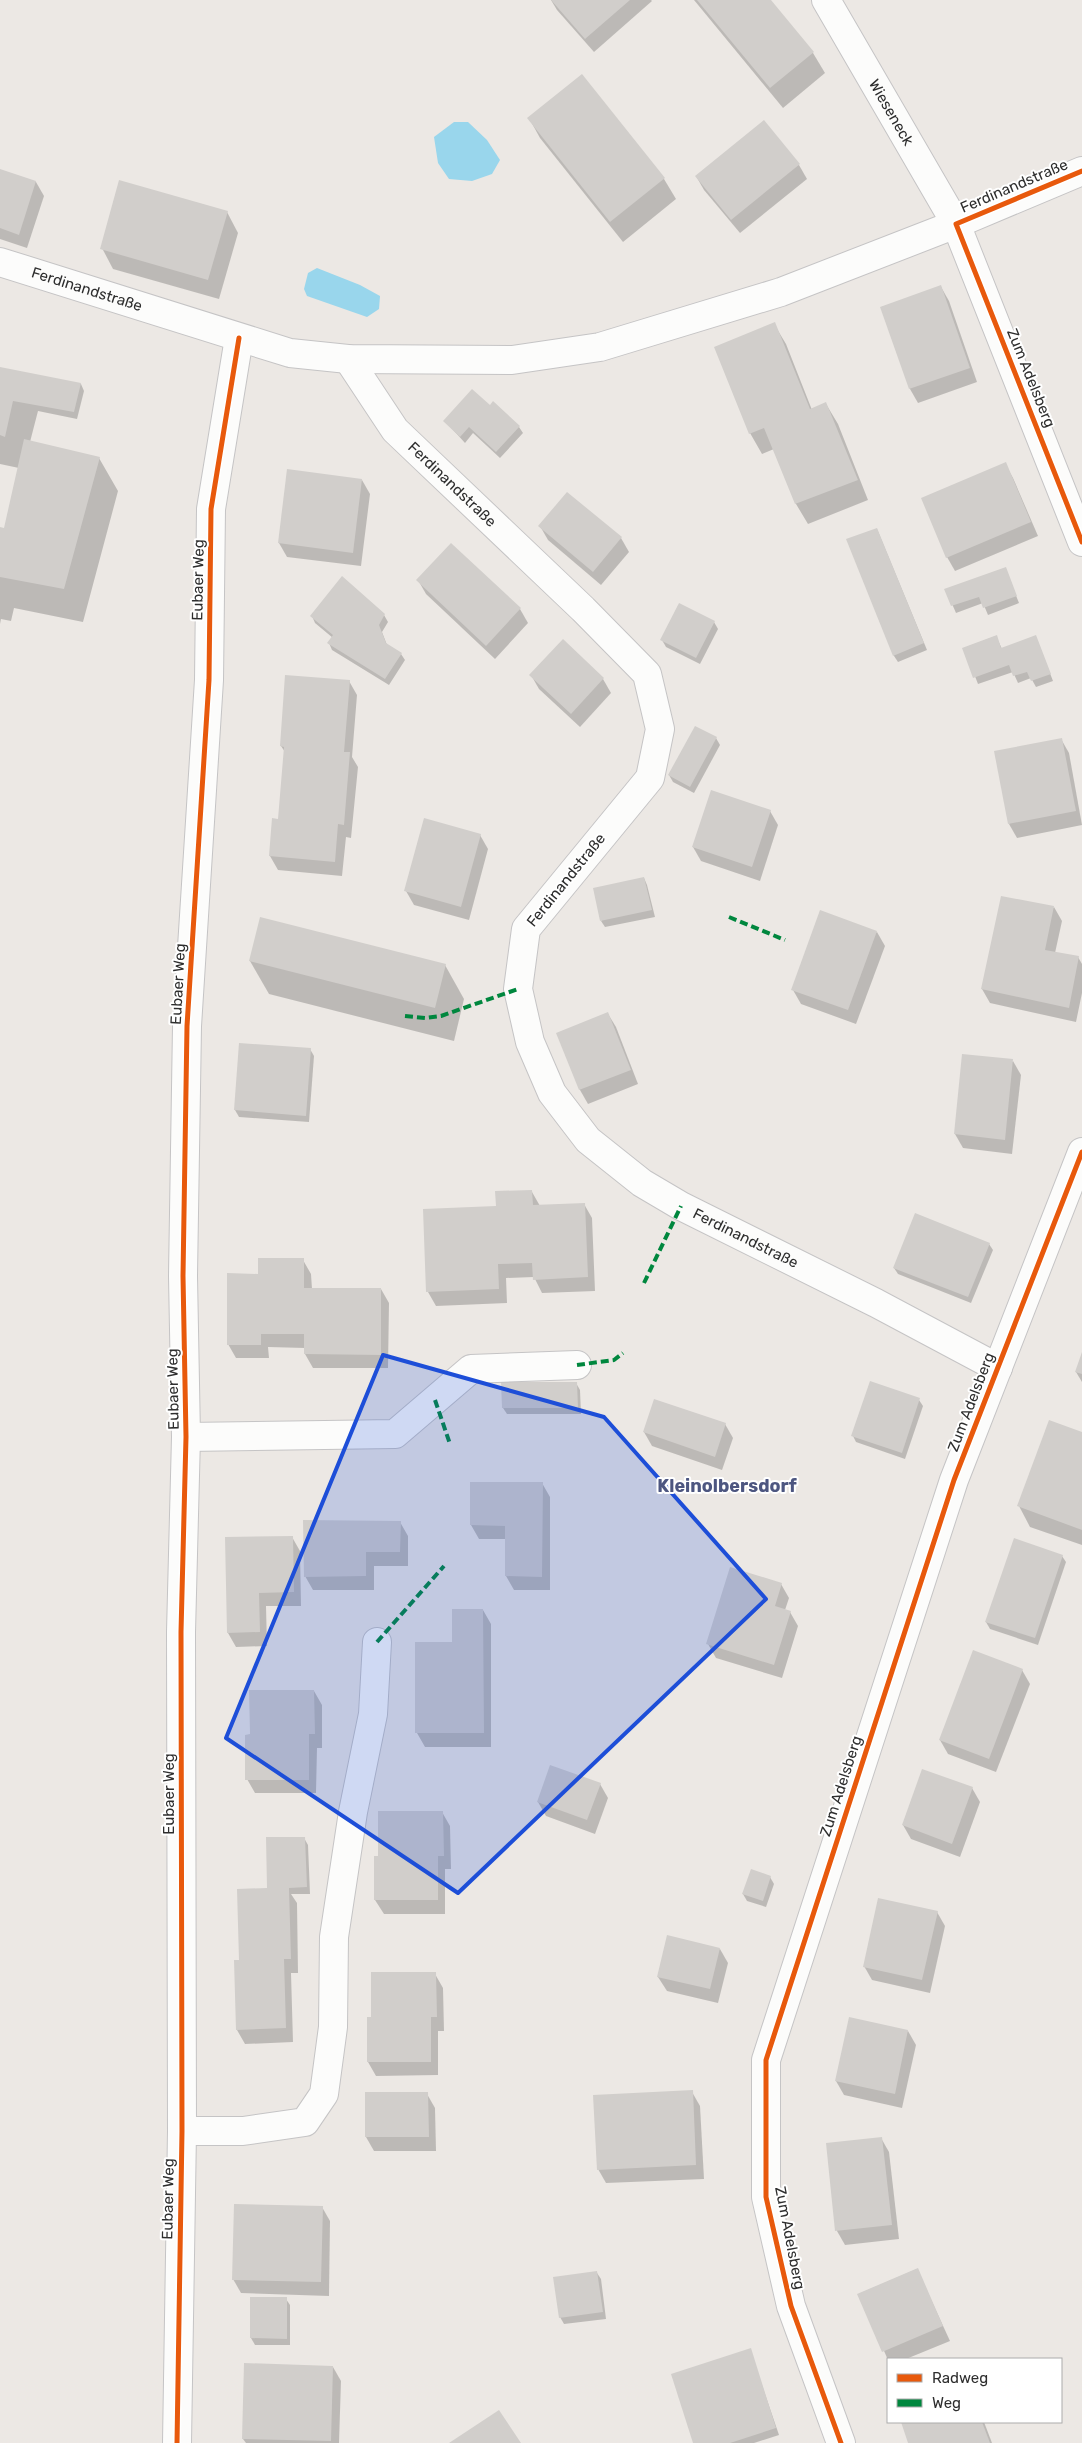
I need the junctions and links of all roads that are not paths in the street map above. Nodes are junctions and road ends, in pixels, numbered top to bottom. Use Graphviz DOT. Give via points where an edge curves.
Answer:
graph roads {
  1 [pos="826,0"];
  2 [pos="1082,171"];
  3 [pos="956,224"];
  4 [pos="0,262"];
  5 [pos="239,338"];
  6 [pos="348,359"];
  7 [pos="1082,542"];
  8 [pos="1082,1152"];
  9 [pos="577,1365"];
  10 [pos="998,1368"];
  11 [pos="186,1437"];
  12 [pos="377,1642"];
  13 [pos="182,2131"];
  14 [pos="177,2443"];
  15 [pos="841,2443"];
  1 -- 3 [label="street, Wieseneck"];
  2 -- 3 [label="street, Ferdinandstraße"];
  3 -- 6 [label="street, Ferdinandstraße" via="781,292 600,347 512,360"];
  3 -- 7 [label="street, Zum Adelsberg"];
  4 -- 5 [label="street, Ferdinandstraße"];
  5 -- 6 [label="street, Ferdinandstraße" via="290,353"];
  5 -- 11 [label="street, Eubaer Weg" via="211,509 209,680 188,1026 183,1276"];
  6 -- 10 [label="street, Ferdinandstraße" via="396,430 647,674 660,730 650,778 526,929 518,989 530,1042 552,1093 588,1140 658,1192"];
  8 -- 10 [label="street, Zum Adelsberg"];
  9 -- 11 [label="street, Eubaer Weg" via="471,1369 395,1434"];
  10 -- 15 [label="street, Zum Adelsberg" via="954,1480 766,2060 766,2197 791,2306"];
  11 -- 13 [label="street, Eubaer Weg" via="181,1632"];
  12 -- 13 [label="street" via="373,1714 353,1812 334,1937 333,2027 324,2094 304,2122 243,2131"];
  13 -- 14 [label="street, Eubaer Weg"];
}
